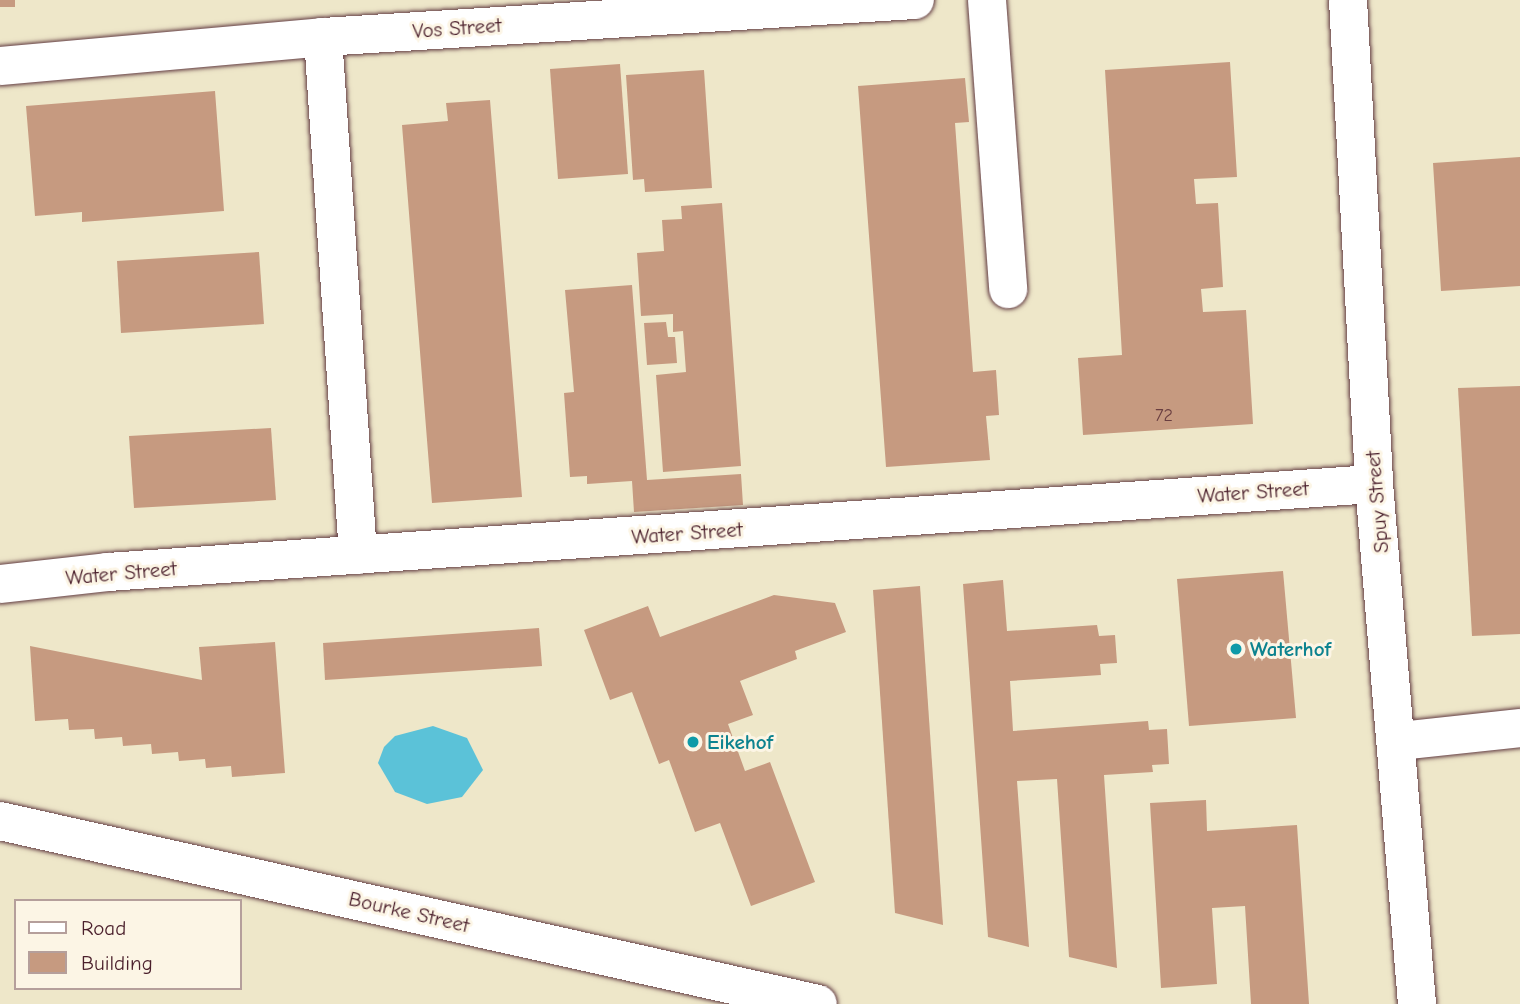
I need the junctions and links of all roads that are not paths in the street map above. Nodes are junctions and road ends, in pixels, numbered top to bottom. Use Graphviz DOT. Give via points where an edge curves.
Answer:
graph roads {
  1 [pos="915,0"];
  2 [pos="987,0"];
  3 [pos="1348,0"];
  4 [pos="323,37"];
  5 [pos="0,66"];
  6 [pos="1008,289"];
  7 [pos="1374,484"];
  8 [pos="358,555"];
  9 [pos="0,584"];
  10 [pos="1520,728"];
  11 [pos="1399,741"];
  12 [pos="0,821"];
  13 [pos="818,1004"];
  14 [pos="1417,1004"];
  1 -- 4 [label="street, Vos Street"];
  2 -- 6 [label="street"];
  3 -- 7 [label="street, Spuy Street"];
  4 -- 5 [label="street, Vos Street"];
  4 -- 8 [label="street"];
  7 -- 8 [label="street, Water Street"];
  7 -- 11 [label="street, Spuy Street"];
  8 -- 9 [label="street, Water Street"];
  10 -- 11 [label="street"];
  11 -- 14 [label="street, Spuy Street"];
  12 -- 13 [label="street, Bourke Street"];
}
